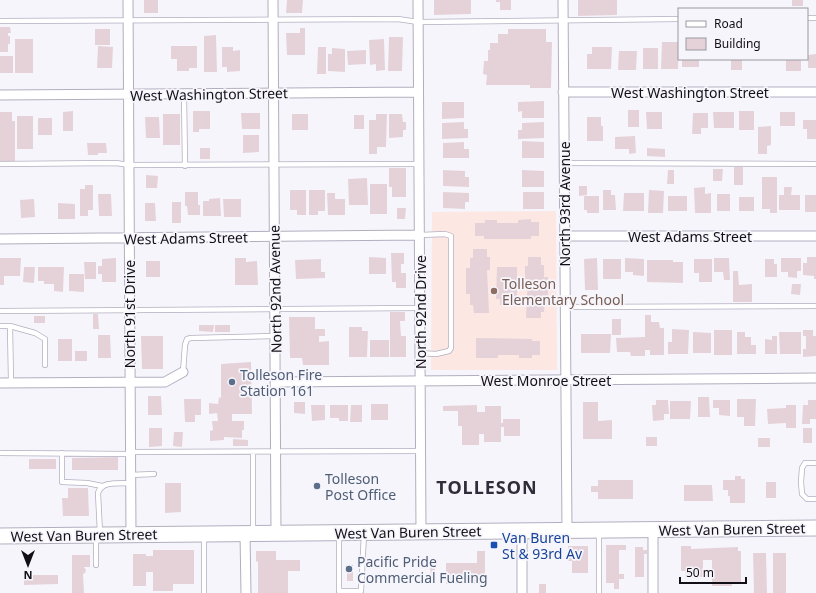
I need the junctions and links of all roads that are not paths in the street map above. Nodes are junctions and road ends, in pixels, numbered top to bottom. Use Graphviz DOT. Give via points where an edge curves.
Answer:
graph roads {
  1 [pos="128,0"];
  2 [pos="273,0"];
  3 [pos="418,0"];
  4 [pos="562,0"];
  5 [pos="678,19"];
  6 [pos="273,20"];
  7 [pos="563,20"];
  8 [pos="0,21"];
  9 [pos="128,22"];
  10 [pos="418,22"];
  11 [pos="418,92"];
  12 [pos="563,92"];
  13 [pos="816,92"];
  14 [pos="274,93"];
  15 [pos="128,94"];
  16 [pos="184,94"];
  17 [pos="0,95"];
  18 [pos="564,163"];
  19 [pos="0,164"];
  20 [pos="419,164"];
  21 [pos="816,164"];
  22 [pos="129,165"];
  23 [pos="185,166"];
  24 [pos="273,166"];
  25 [pos="420,235"];
  26 [pos="274,236"];
  27 [pos="565,236"];
  28 [pos="816,236"];
  29 [pos="129,239"];
  30 [pos="0,240"];
  31 [pos="816,306"];
  32 [pos="565,307"];
  33 [pos="419,308"];
  34 [pos="275,309"];
  35 [pos="129,310"];
  36 [pos="0,311"];
  37 [pos="0,326"];
  38 [pos="10,326"];
  39 [pos="276,336"];
  40 [pos="419,352"];
  41 [pos="45,365"];
  42 [pos="183,372"];
  43 [pos="816,378"];
  44 [pos="565,380"];
  45 [pos="419,381"];
  46 [pos="11,382"];
  47 [pos="276,382"];
  48 [pos="0,383"];
  49 [pos="130,383"];
  50 [pos="420,451"];
  51 [pos="253,452"];
  52 [pos="275,452"];
  53 [pos="0,453"];
  54 [pos="62,453"];
  55 [pos="130,453"];
  56 [pos="816,462"];
  57 [pos="154,474"];
  58 [pos="130,479"];
  59 [pos="102,486"];
  60 [pos="816,499"];
  61 [pos="816,528"];
  62 [pos="599,530"];
  63 [pos="653,530"];
  64 [pos="522,531"];
  65 [pos="567,531"];
  66 [pos="420,532"];
  67 [pos="339,533"];
  68 [pos="364,533"];
  69 [pos="204,534"];
  70 [pos="249,534"];
  71 [pos="276,534"];
  72 [pos="98,535"];
  73 [pos="131,535"];
  74 [pos="0,536"];
  75 [pos="96,565"];
  76 [pos="204,593"];
  77 [pos="246,593"];
  78 [pos="522,593"];
  79 [pos="599,593"];
  80 [pos="653,593"];
  1 -- 9 [label="street, North 91st Drive"];
  2 -- 6 [label="street, North 92nd Avenue"];
  3 -- 10 [label="street, North 92nd Drive"];
  4 -- 7 [label="street, North 93rd Avenue"];
  5 -- 7 [label="lane"];
  6 -- 9 [label="lane"];
  6 -- 10 [label="lane"];
  6 -- 14 [label="street, North 92nd Avenue"];
  7 -- 10 [label="lane"];
  7 -- 12 [label="street, North 93rd Avenue"];
  8 -- 9 [label="lane"];
  9 -- 15 [label="street, North 91st Drive"];
  10 -- 11 [label="street, North 92nd Drive"];
  11 -- 14 [label="street, West Washington Street"];
  11 -- 20 [label="street, North 92nd Drive"];
  12 -- 13 [label="street, West Washington Street"];
  12 -- 18 [label="street, North 93rd Avenue"];
  14 -- 16 [label="street, West Washington Street"];
  14 -- 24 [label="street, North 92nd Avenue"];
  15 -- 16 [label="street, West Washington Street"];
  15 -- 17 [label="street, West Washington Street"];
  15 -- 22 [label="street, North 91st Drive"];
  16 -- 23 [label="lane"];
  18 -- 21 [label="lane"];
  18 -- 27 [label="street, North 93rd Avenue"];
  19 -- 22 [label="lane"];
  20 -- 24 [label="lane"];
  20 -- 25 [label="street, North 92nd Drive"];
  22 -- 23 [label="lane"];
  22 -- 29 [label="street, North 91st Drive"];
  23 -- 24 [label="lane"];
  24 -- 26 [label="street, North 92nd Avenue"];
  25 -- 26 [label="street, West Adams Street"];
  25 -- 33 [label="street, North 92nd Drive"];
  25 -- 40 [label="lane" via="451,236 451,348 449,351 436,354"];
  26 -- 29 [label="street, West Adams Street"];
  26 -- 34 [label="street, North 92nd Avenue"];
  27 -- 28 [label="street, West Adams Street"];
  27 -- 32 [label="street, North 93rd Avenue"];
  29 -- 30 [label="street, West Adams Street"];
  29 -- 35 [label="street, North 91st Drive"];
  31 -- 32 [label="lane"];
  32 -- 44 [label="street, North 93rd Avenue"];
  33 -- 34 [label="lane"];
  33 -- 40 [label="street, North 92nd Drive"];
  34 -- 35 [label="lane"];
  34 -- 39 [label="street, North 92nd Avenue"];
  35 -- 36 [label="lane"];
  35 -- 49 [label="street, North 91st Drive"];
  37 -- 38 [label="lane"];
  38 -- 41 [label="lane" via="35,333 45,339"];
  38 -- 46 [label="lane"];
  39 -- 42 [label="lane" via="187,339"];
  39 -- 47 [label="street, North 92nd Avenue"];
  40 -- 45 [label="street, North 92nd Drive"];
  42 -- 49 [label="street" via="165,382"];
  43 -- 44 [label="street, West Monroe Street"];
  44 -- 45 [label="street, West Monroe Street"];
  44 -- 65 [label="street, North 93rd Avenue"];
  45 -- 47 [label="street, West Monroe Street"];
  45 -- 50 [label="street, North 92nd Drive"];
  46 -- 48 [label="street"];
  46 -- 49 [label="street"];
  47 -- 52 [label="street, North 92nd Avenue"];
  49 -- 55 [label="street, North 91st Drive"];
  50 -- 52 [label="lane"];
  50 -- 66 [label="street, North 92nd Drive"];
  51 -- 52 [label="lane"];
  51 -- 55 [label="lane"];
  51 -- 70 [label="lane"];
  52 -- 71 [label="street, North 92nd Avenue"];
  53 -- 54 [label="lane"];
  54 -- 55 [label="lane"];
  54 -- 59 [label="lane" via="62,482"];
  55 -- 58 [label="street, North 91st Drive"];
  56 -- 60 [label="lane" via="806,463 802,468 801,482 802,494 807,499"];
  57 -- 58 [label="lane"];
  58 -- 59 [label="lane"];
  58 -- 73 [label="street, North 91st Drive"];
  59 -- 72 [label="lane" via="98,493"];
  61 -- 63 [label="main road, West Van Buren Street"];
  62 -- 63 [label="main road, West Van Buren Street"];
  62 -- 65 [label="main road, West Van Buren Street"];
  62 -- 79 [label="lane"];
  63 -- 80 [label="street"];
  64 -- 65 [label="main road, West Van Buren Street"];
  64 -- 66 [label="main road, West Van Buren Street"];
  64 -- 78 [label="street"];
  66 -- 68 [label="main road, West Van Buren Street"];
  67 -- 68 [label="main road, West Van Buren Street"];
  67 -- 68 [label="lane" via="339,591 361,591"];
  67 -- 71 [label="main road, West Van Buren Street"];
  69 -- 70 [label="main road, West Van Buren Street"];
  69 -- 73 [label="main road, West Van Buren Street"];
  69 -- 76 [label="lane"];
  70 -- 71 [label="main road, West Van Buren Street"];
  70 -- 77 [label="street"];
  72 -- 73 [label="main road, West Van Buren Street"];
  72 -- 74 [label="main road, West Van Buren Street"];
  72 -- 75 [label="lane"];
}
